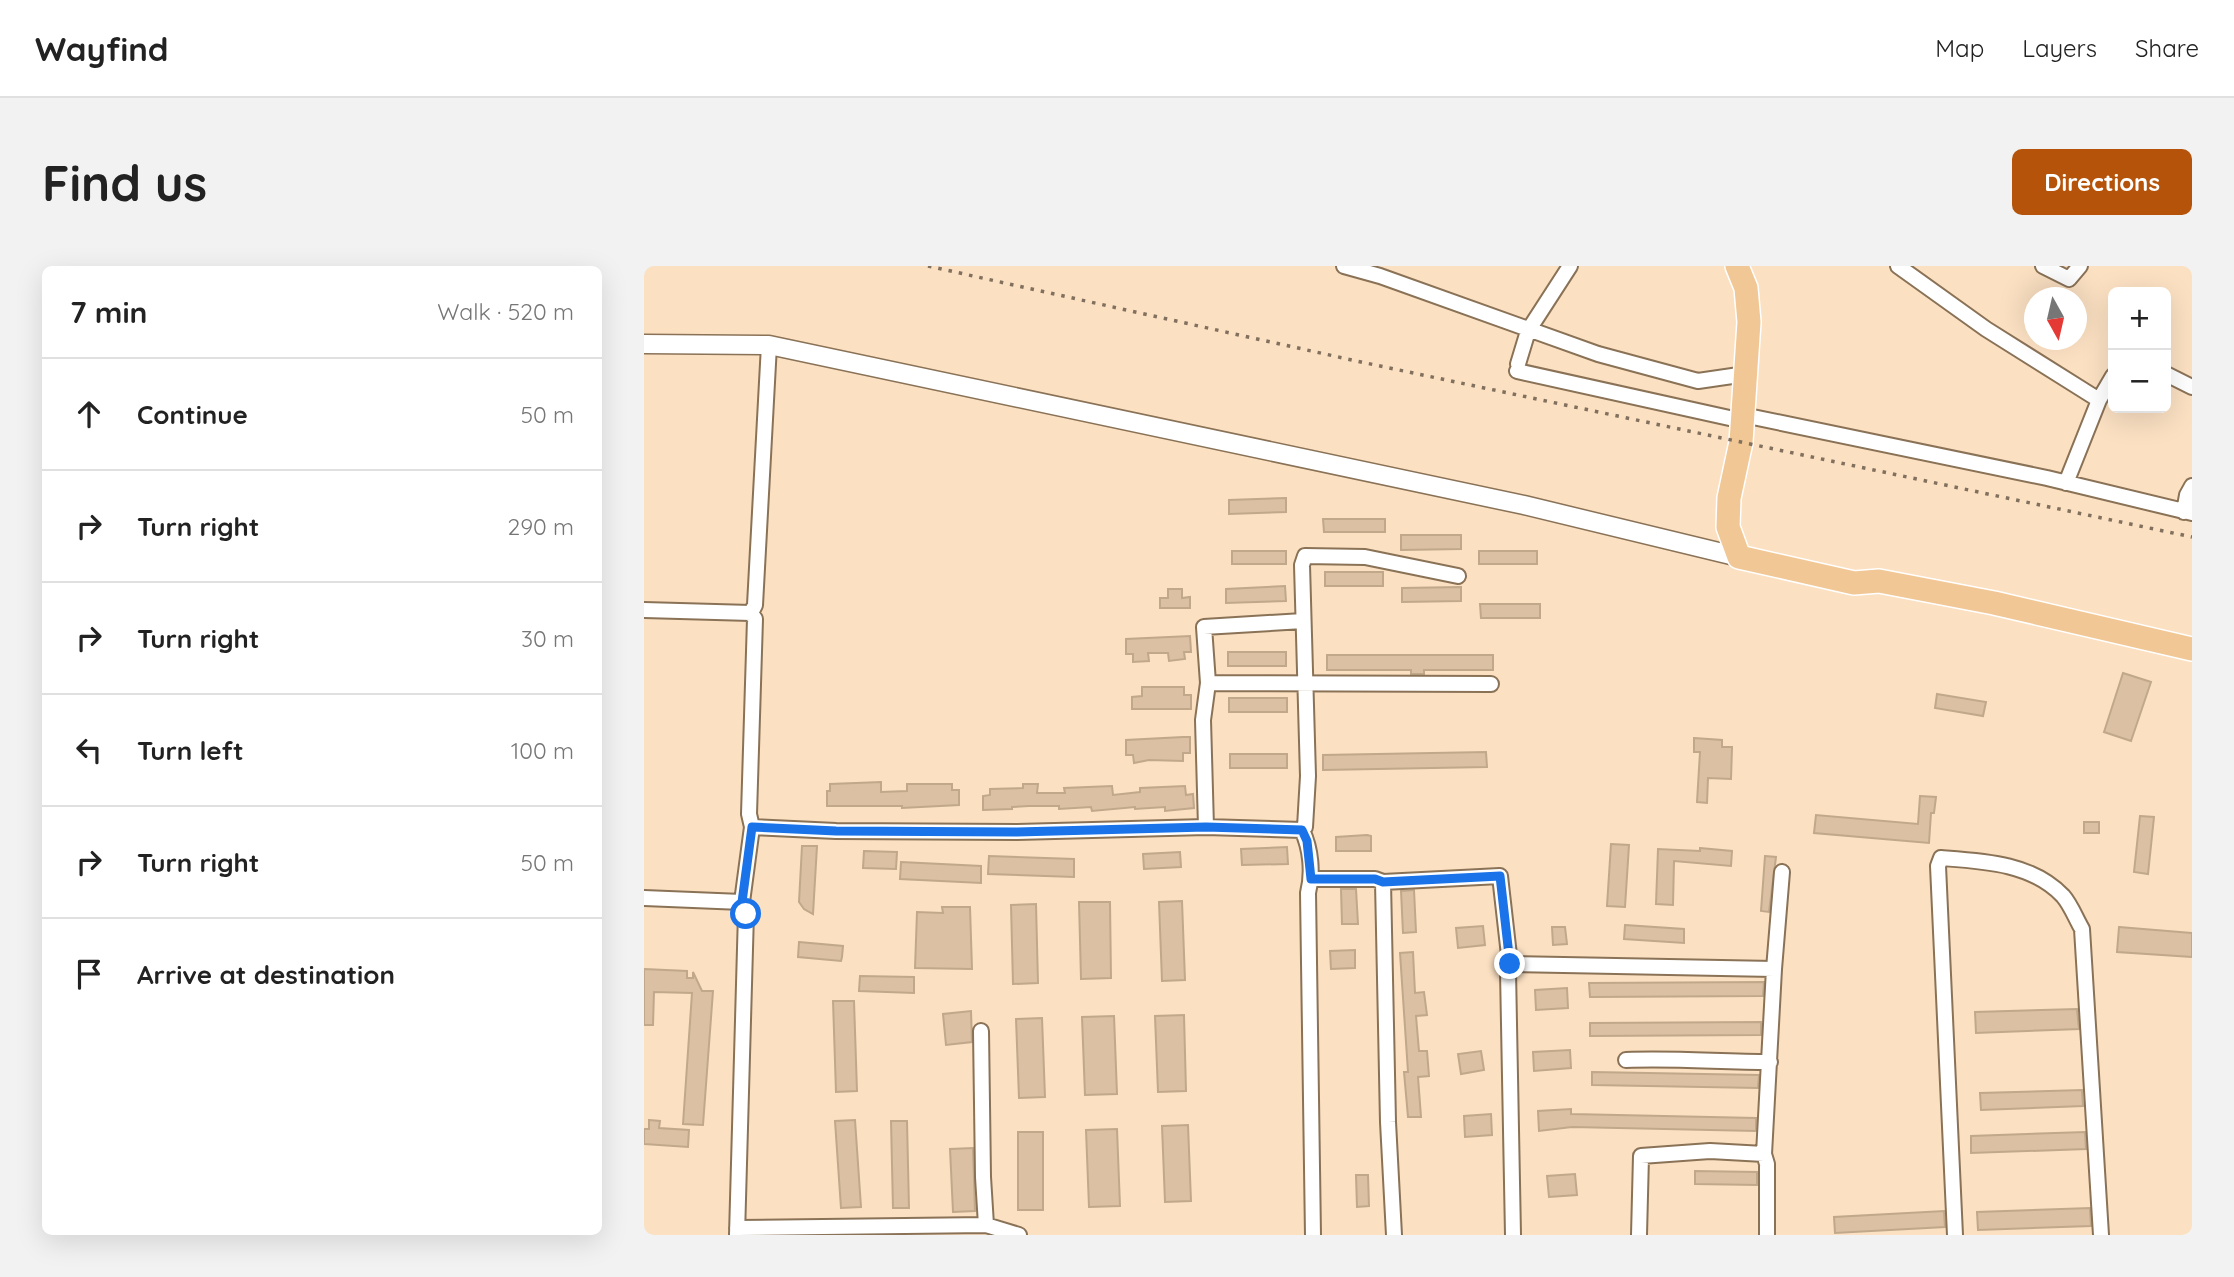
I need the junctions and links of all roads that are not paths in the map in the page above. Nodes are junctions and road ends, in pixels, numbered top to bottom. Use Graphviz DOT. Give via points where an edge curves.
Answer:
graph roads {
  1 [pos="1344,266"];
  2 [pos="1570,266"];
  3 [pos="1737,266"];
  4 [pos="1898,266"];
  5 [pos="2043,266"];
  6 [pos="2080,266"];
  7 [pos="1528,331"];
  8 [pos="644,344"];
  9 [pos="769,345"];
  10 [pos="1746,374"];
  11 [pos="2171,376"];
  12 [pos="2108,385"];
  13 [pos="2192,387"];
  14 [pos="2099,400"];
  15 [pos="1743,418"];
  16 [pos="2066,483"];
  17 [pos="2192,486"];
  18 [pos="2188,512"];
  19 [pos="1739,557"];
  20 [pos="1458,576"];
  21 [pos="1854,583"];
  22 [pos="644,610"];
  23 [pos="751,612"];
  24 [pos="1303,621"];
  25 [pos="2192,649"];
  26 [pos="2192,660"];
  27 [pos="1208,683"];
  28 [pos="1307,683"];
  29 [pos="1491,684"];
  30 [pos="752,827"];
  31 [pos="1206,827"];
  32 [pos="1302,830"];
  33 [pos="1782,872"];
  34 [pos="1311,879"];
  35 [pos="1383,882"];
  36 [pos="644,898"];
  37 [pos="742,902"];
  38 [pos="1510,964"];
  39 [pos="1774,969"];
  40 [pos="981,1031"];
  41 [pos="1626,1060"];
  42 [pos="1770,1062"];
  43 [pos="1763,1154"];
  44 [pos="986,1225"];
  45 [pos="737,1231"];
  46 [pos="1019,1235"];
  47 [pos="1314,1235"];
  48 [pos="1394,1235"];
  49 [pos="1513,1235"];
  50 [pos="1639,1235"];
  51 [pos="1767,1235"];
  52 [pos="1955,1235"];
  53 [pos="2101,1235"];
  1 -- 7 [label="street"];
  2 -- 7 [label="street"];
  3 -- 10 [label="main road" via="1746,288 1749,322"];
  4 -- 14 [label="street" via="1986,329"];
  5 -- 6 [label="street" via="2070,279"];
  7 -- 10 [label="street" via="1698,381"];
  7 -- 15 [label="street" via="1517,368"];
  8 -- 9 [label="street"];
  9 -- 19 [label="street" via="1524,505"];
  9 -- 23 [label="street" via="755,605"];
  10 -- 15 [label="main road"];
  11 -- 13 [label="street"];
  12 -- 14 [label="street"];
  14 -- 16 [label="street"];
  15 -- 16 [label="street"];
  15 -- 19 [label="main road" via="1728,527"];
  16 -- 18 [label="street"];
  17 -- 18 [label="street" via="2187,495"];
  19 -- 21 [label="main road"];
  20 -- 24 [label="street" via="1365,557 1305,556"];
  21 -- 25 [label="main road" via="1879,581 1981,600"];
  21 -- 26 [label="main road" via="1865,591"];
  22 -- 23 [label="street"];
  23 -- 30 [label="street" via="755,619"];
  24 -- 27 [label="street" via="1204,627"];
  24 -- 28 [label="street"];
  27 -- 28 [label="street"];
  27 -- 31 [label="street" via="1203,720"];
  28 -- 29 [label="street"];
  28 -- 32 [label="street" via="1308,776"];
  30 -- 31 [label="street" via="1017,832"];
  30 -- 37 [label="street"];
  31 -- 32 [label="street"];
  32 -- 34 [label="street"];
  33 -- 39 [label="street"];
  34 -- 35 [label="street"];
  34 -- 47 [label="street"];
  35 -- 38 [label="street" via="1500,876"];
  35 -- 48 [label="street"];
  36 -- 37 [label="street"];
  37 -- 45 [label="street" via="746,914"];
  38 -- 39 [label="street"];
  38 -- 49 [label="street"];
  39 -- 42 [label="street"];
  40 -- 44 [label="street"];
  41 -- 42 [label="street"];
  42 -- 43 [label="street"];
  43 -- 50 [label="street" via="1641,1156"];
  43 -- 51 [label="street" via="1767,1164"];
  44 -- 45 [label="street"];
  44 -- 46 [label="street"];
  52 -- 53 [label="street" via="1941,858 1992,862 2038,876 2063,897 2082,929"];
}
